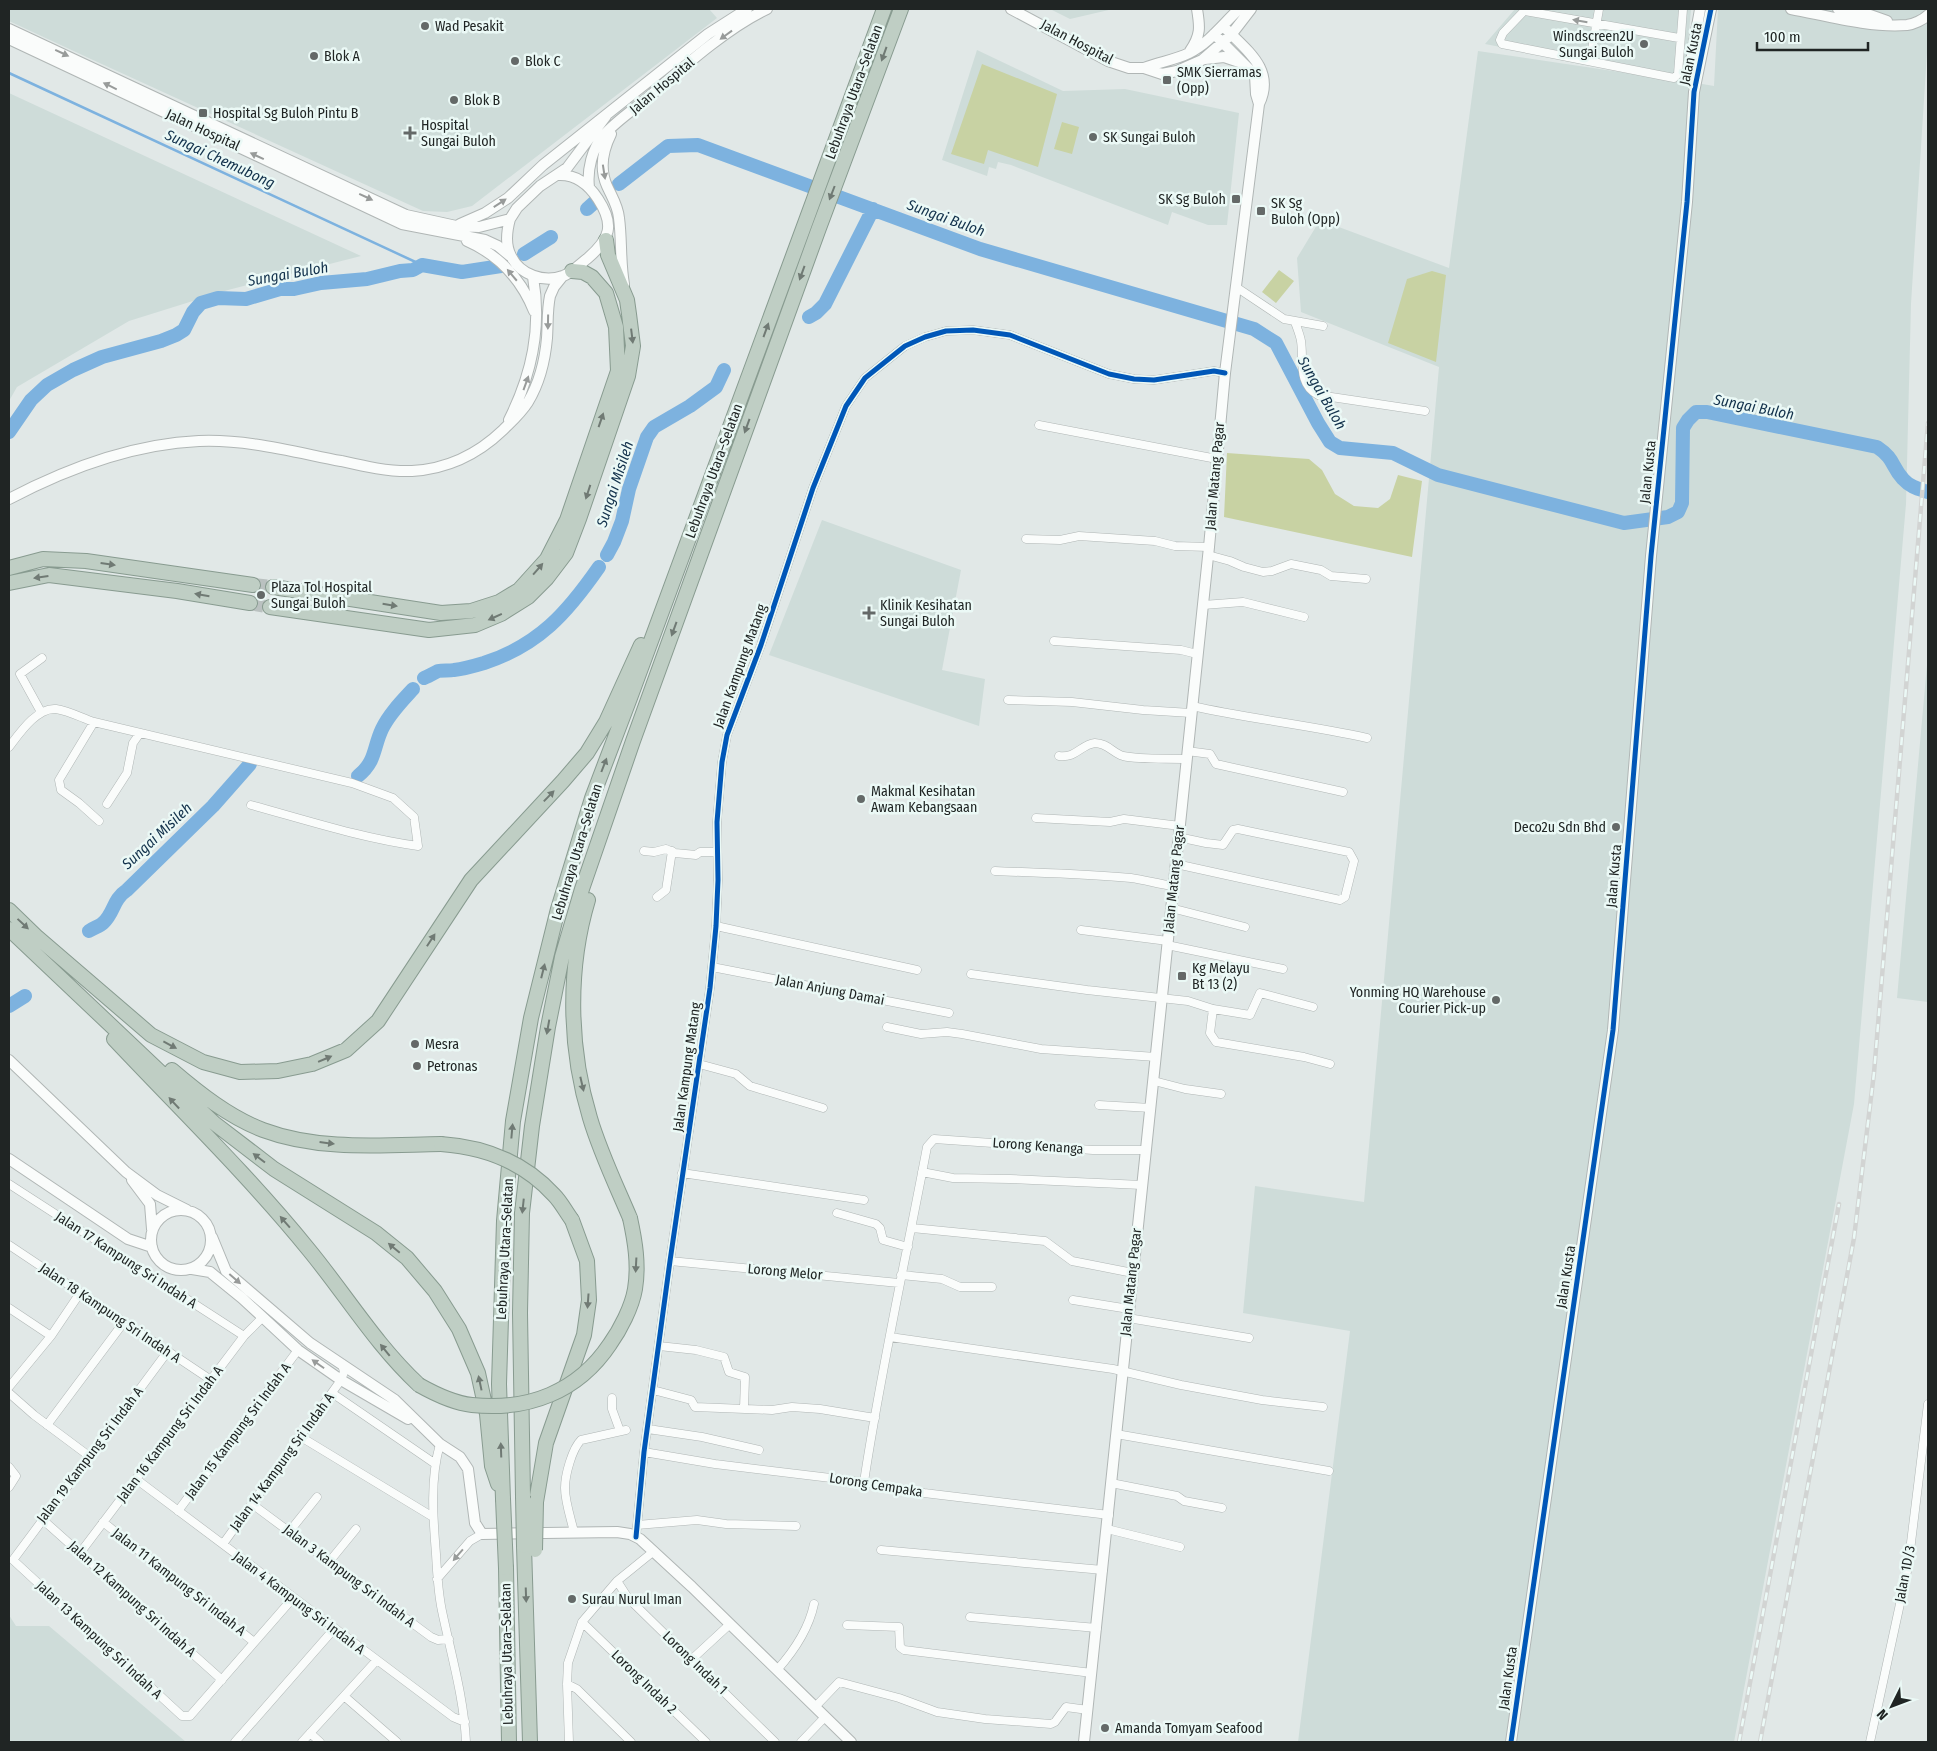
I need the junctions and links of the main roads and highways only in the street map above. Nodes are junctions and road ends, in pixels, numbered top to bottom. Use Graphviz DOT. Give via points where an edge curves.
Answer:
graph roads {
  1 [pos="747,9"];
  2 [pos="767,9"];
  3 [pos="884,9"];
  4 [pos="901,9"];
  5 [pos="1012,9"];
  6 [pos="1198,9"];
  7 [pos="1239,9"];
  8 [pos="1251,9"];
  9 [pos="1700,9"];
  10 [pos="1711,9"];
  11 [pos="1791,9"];
  12 [pos="1838,9"];
  13 [pos="1928,15"];
  14 [pos="1222,25"];
  15 [pos="1898,25"];
  16 [pos="9,29"];
  17 [pos="1214,34"];
  18 [pos="1231,34"];
  19 [pos="9,40"];
  20 [pos="1223,43"];
  21 [pos="1188,54"];
  22 [pos="1202,60"];
  23 [pos="1144,68"];
  24 [pos="1251,69"];
  25 [pos="1694,88"];
  26 [pos="1259,104"];
  27 [pos="606,116"];
  28 [pos="614,126"];
  29 [pos="558,175"];
  30 [pos="532,176"];
  31 [pos="589,187"];
  32 [pos="518,208"];
  33 [pos="510,219"];
  34 [pos="455,230"];
  35 [pos="606,240"];
  36 [pos="510,256"];
  37 [pos="567,274"];
  38 [pos="533,277"];
  39 [pos="627,300"];
  40 [pos="537,317"];
  41 [pos="505,428"];
  42 [pos="9,499"];
  43 [pos="686,547"];
  44 [pos="9,568"];
  45 [pos="9,583"];
  46 [pos="253,585"];
  47 [pos="273,587"];
  48 [pos="367,602"];
  49 [pos="250,603"];
  50 [pos="270,607"];
  51 [pos="363,621"];
  52 [pos="598,846"];
  53 [pos="9,910"];
  54 [pos="9,929"];
  55 [pos="37,937"];
  56 [pos="34,953"];
  57 [pos="9,1060"];
  58 [pos="9,1159"];
  59 [pos="126,1172"];
  60 [pos="186,1210"];
  61 [pos="152,1230"];
  62 [pos="212,1237"];
  63 [pos="152,1247"];
  64 [pos="192,1269"];
  65 [pos="420,1426"];
  66 [pos="503,1499"];
  67 [pos="529,1499"];
  68 [pos="508,1742"];
  69 [pos="530,1742"];
  70 [pos="851,1742"];
  71 [pos="1084,1742"];
  72 [pos="1510,1742"];
  1 -- 27 [label="main road, Jalan Hospital" via="708,34"];
  2 -- 28 [label="main road, Jalan Hospital, one-way" via="710,47"];
  43 -- 3 [label="highway, Lebuhraya Utara–Selatan, one-way"];
  4 -- 52 [label="highway, Lebuhraya Utara–Selatan, one-way" via="633,741"];
  5 -- 23 [label="main road, Jalan Hospital" via="1108,61 1129,68"];
  6 -- 21 [label="main road" via="1198,39"];
  7 -- 14 [label="main road, Jalan Hospital"];
  8 -- 18 [label="main road, Jalan Hospital"];
  9 -- 25 [label="main road, Jalan Kusta" via="1691,78"];
  10 -- 25 [label="main road, Jalan Kusta"];
  11 -- 15 [label="main road"];
  12 -- 15 [label="main road"];
  13 -- 15 [label="main road" via="1909,25"];
  14 -- 17 [label="main road, Jalan Hospital"];
  14 -- 18 [label="main road"];
  16 -- 34 [label="main road, Jalan Hospital, one-way" via="406,216"];
  17 -- 20 [label="main road"];
  17 -- 21 [label="main road, Jalan Hospital"];
  18 -- 20 [label="main road, Jalan Hospital"];
  18 -- 26 [label="main road" via="1263,71 1265,92"];
  34 -- 19 [label="main road, Jalan Hospital, one-way" via="402,224"];
  20 -- 22 [label="main road, Jalan Hospital"];
  20 -- 24 [label="main road"];
  21 -- 23 [label="main road, Jalan Hospital"];
  22 -- 23 [label="main road, Jalan Hospital" via="1162,74"];
  22 -- 24 [label="main road" via="1224,57"];
  24 -- 26 [label="main road, Jalan Matang Pagar" via="1255,75"];
  25 -- 72 [label="main road, Jalan Kusta" via="1651,556 1613,1030"];
  26 -- 71 [label="main road, Jalan Matang Pagar" via="1225,373"];
  27 -- 29 [label="main road, Jalan Hospital" via="575,159"];
  27 -- 30 [label="main road, Jalan Hospital"];
  28 -- 31 [label="main road, Jalan Hospital" via="603,136 594,152"];
  28 -- 39 [label="main road, one-way" via="602,161 606,184 619,216 621,266"];
  29 -- 31 [label="main road" via="576,178"];
  29 -- 32 [label="main road, Jalan Hospital" via="540,186"];
  30 -- 32 [label="main road" via="519,199"];
  34 -- 30 [label="main road, Jalan Hospital, one-way" via="508,198"];
  31 -- 35 [label="main road" via="608,219"];
  32 -- 33 [label="main road, Jalan Hospital"];
  33 -- 34 [label="main road, Jalan Hospital"];
  33 -- 36 [label="main road" via="507,241"];
  34 -- 36 [label="main road, Jalan Hospital" via="498,246"];
  40 -- 34 [label="main road, one-way" via="526,292 498,258"];
  35 -- 37 [label="main road"];
  35 -- 39 [label="highway" via="613,269"];
  36 -- 38 [label="main road"];
  37 -- 38 [label="main road"];
  37 -- 41 [label="main road, one-way" via="554,287 548,306 543,370 529,401"];
  48 -- 37 [label="highway, one-way" via="440,613 471,610 499,602 519,590 547,559 566,520 618,371 616,327 606,293 583,272"];
  38 -- 40 [label="main road"];
  39 -- 51 [label="highway, one-way" via="633,346 628,376 566,553 547,578 528,597 476,625 429,630"];
  41 -- 40 [label="main road, one-way" via="529,374"];
  41 -- 42 [label="main road" via="474,454 453,463 411,471 363,466 240,442 167,444 133,450 70,470"];
  55 -- 43 [label="highway, one-way" via="151,1035 204,1062 240,1072 278,1071 312,1064 346,1050 378,1021 471,880 587,753 606,722"];
  66 -- 43 [label="highway, Lebuhraya Utara–Selatan, one-way" via="499,1384 504,1221 513,1121 531,1018 558,909 592,798"];
  44 -- 46 [label="highway, one-way" via="43,559 86,561"];
  49 -- 45 [label="highway, one-way" via="177,590 49,575"];
  47 -- 48 [label="highway"];
  48 -- 51 [label="highway"];
  50 -- 51 [label="highway"];
  52 -- 56 [label="highway, one-way, bridge" via="594,880 579,936 574,990 575,1050 590,1119 630,1218 637,1250 635,1290 619,1331 599,1361 581,1378 553,1395 509,1406 470,1405 441,1397 419,1386 387,1354 310,1251 252,1185"];
  52 -- 67 [label="highway, Lebuhraya Utara–Selatan, one-way" via="562,957 532,1126 522,1213 520,1313"];
  53 -- 55 [label="highway, one-way"];
  54 -- 56 [label="highway"];
  55 -- 67 [label="highway, one-way, bridge" via="168,1066 221,1108 263,1130 303,1140 349,1146 466,1146 492,1153 524,1169 554,1195 572,1220 587,1260 589,1300 584,1335"];
  66 -- 56 [label="highway, one-way" via="492,1466 478,1372 459,1329 435,1291 407,1258 376,1233 274,1169 214,1123"];
  57 -- 59 [label="main road"];
  58 -- 63 [label="main road" via="128,1239"];
  59 -- 60 [label="main road" via="157,1195"];
  59 -- 61 [label="main road" via="150,1204"];
  60 -- 61 [label="main road" via="166,1214"];
  60 -- 62 [label="main road" via="204,1219"];
  61 -- 63 [label="main road"];
  62 -- 64 [label="main road" via="207,1256"];
  62 -- 65 [label="main road, one-way" via="226,1271 310,1343 395,1400"];
  63 -- 64 [label="main road" via="162,1264 182,1271"];
  65 -- 64 [label="main road, one-way" via="341,1380 298,1350 210,1272"];
  65 -- 70 [label="main road" via="460,1457 468,1469 475,1523 482,1534 617,1532 636,1537"];
  66 -- 68 [label="highway, Lebuhraya Utara–Selatan, bridge"];
  67 -- 69 [label="highway, Lebuhraya Utara–Selatan, one-way, bridge" via="533,1562 525,1574"];
}
